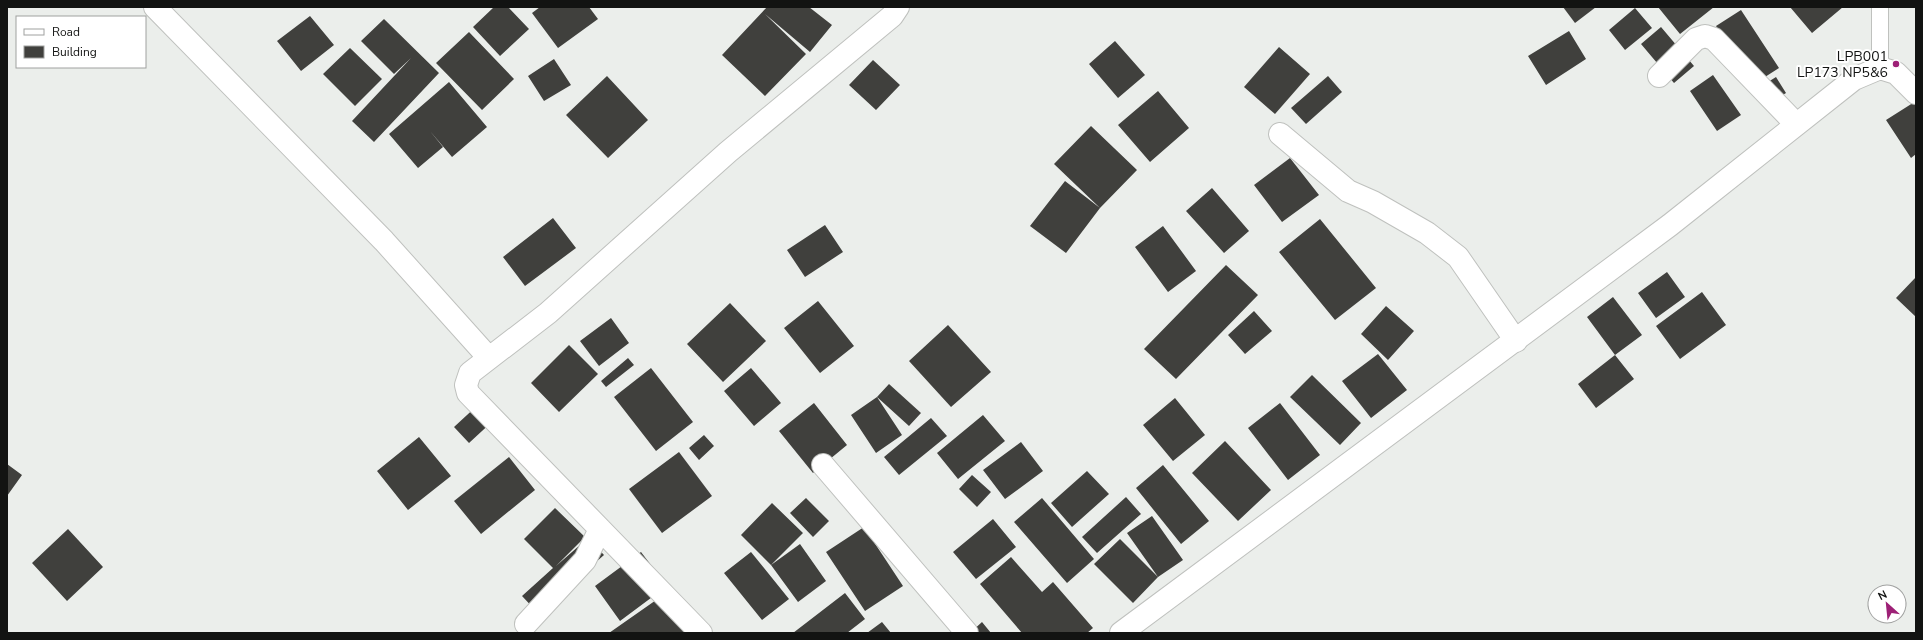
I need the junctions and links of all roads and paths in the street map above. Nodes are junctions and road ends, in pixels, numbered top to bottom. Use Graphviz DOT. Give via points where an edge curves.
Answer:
graph roads {
  1 [pos="155,7"];
  2 [pos="898,7"];
  3 [pos="1880,7"];
  4 [pos="1880,68"];
  5 [pos="1659,76"];
  6 [pos="1916,93"];
  7 [pos="1796,124"];
  8 [pos="1280,134"];
  9 [pos="1516,341"];
  10 [pos="489,358"];
  11 [pos="823,465"];
  12 [pos="600,529"];
  13 [pos="526,624"];
  14 [pos="700,633"];
  15 [pos="967,633"];
  16 [pos="1121,633"];
  1 -- 10 [label="street" via="384,241"];
  2 -- 10 [label="street" via="892,16 728,152 548,313"];
  3 -- 4 [label="lane"];
  4 -- 6 [label="street" via="1896,73"];
  4 -- 7 [label="street" via="1854,78"];
  5 -- 7 [label="street" via="1696,39 1704,36 1714,39"];
  7 -- 9 [label="street" via="1670,225"];
  8 -- 9 [label="street" via="1348,191 1373,202 1427,233 1458,257"];
  9 -- 16 [label="street"];
  10 -- 12 [label="street" via="470,374 466,385 468,393"];
  11 -- 15 [label="street"];
  12 -- 13 [label="street" via="585,560"];
  12 -- 14 [label="street"];
}
